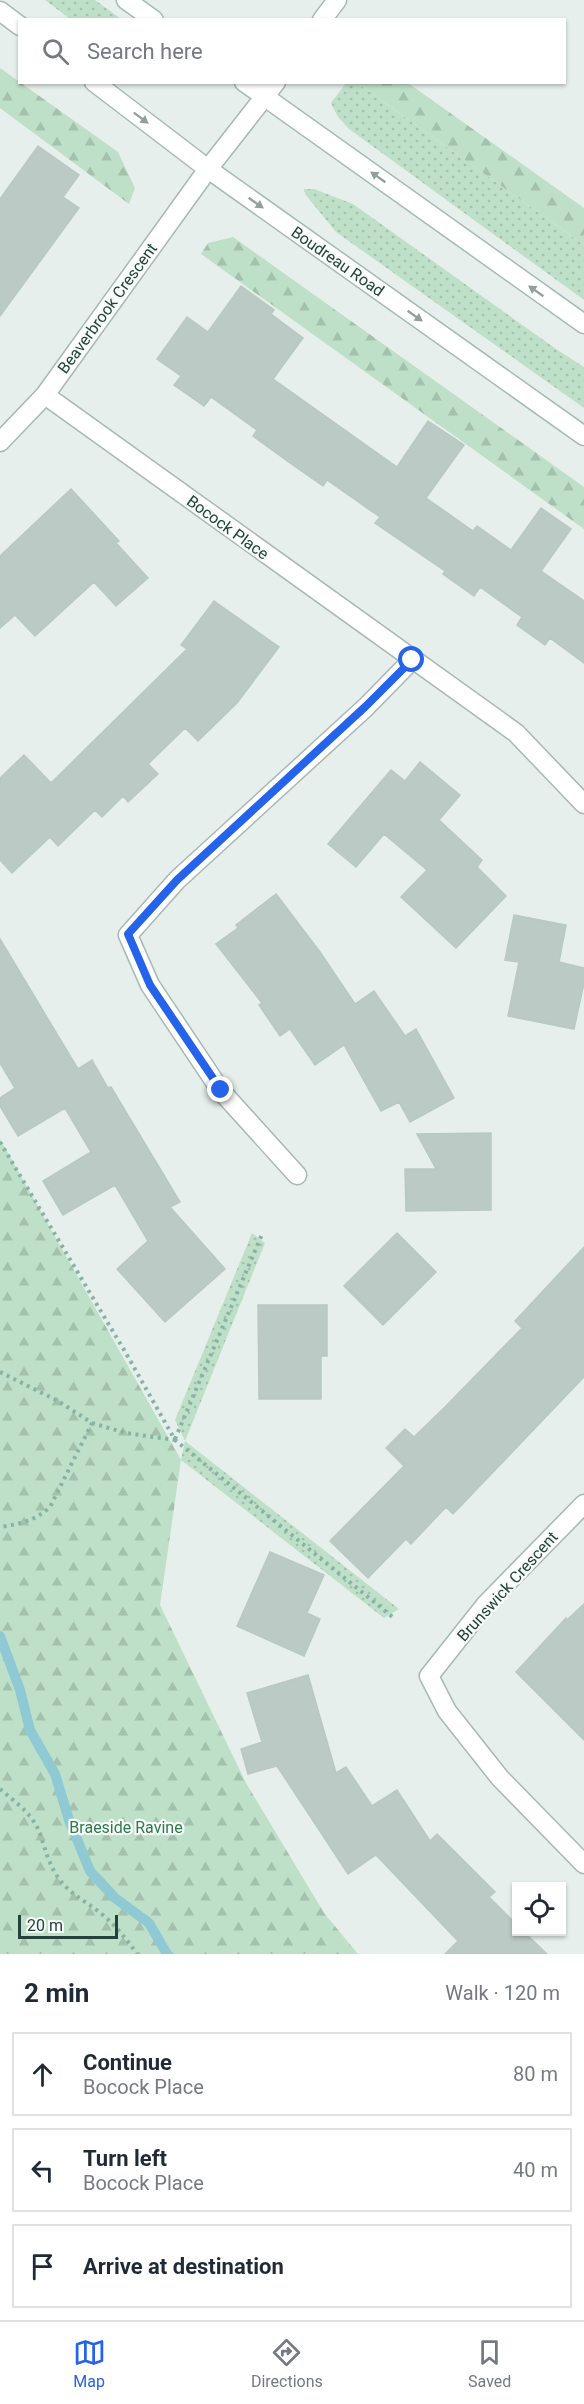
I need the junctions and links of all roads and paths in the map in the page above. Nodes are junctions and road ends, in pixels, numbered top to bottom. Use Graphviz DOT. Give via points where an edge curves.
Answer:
graph roads {
  1 [pos="126,0"];
  2 [pos="337,0"];
  3 [pos="0,11"];
  4 [pos="151,18"];
  5 [pos="324,18"];
  6 [pos="18,24"];
  7 [pos="97,84"];
  8 [pos="250,84"];
  9 [pos="270,90"];
  10 [pos="208,169"];
  11 [pos="584,324"];
  12 [pos="45,395"];
  13 [pos="584,436"];
  14 [pos="0,442"];
  15 [pos="412,660"];
  16 [pos="584,804"];
  17 [pos="0,1142"];
  18 [pos="297,1175"];
  19 [pos="263,1232"];
  20 [pos="0,1372"];
  21 [pos="92,1423"];
  22 [pos="175,1440"];
  23 [pos="584,1504"];
  24 [pos="0,1527"];
  25 [pos="395,1619"];
  26 [pos="0,1789"];
  27 [pos="584,1864"];
  28 [pos="137,1954"];
  1 -- 4 [label="street"];
  2 -- 5 [label="street"];
  3 -- 6 [label="street"];
  7 -- 10 [label="street, Boudreau Road, one-way"];
  8 -- 9 [label="street"];
  9 -- 10 [label="street, Beaverbrook Crescent"];
  11 -- 9 [label="street, one-way"];
  10 -- 12 [label="street, Beaverbrook Crescent"];
  10 -- 13 [label="street, Boudreau Road, one-way"];
  12 -- 14 [label="street, Beaverbrook Crescent"];
  12 -- 15 [label="street, Bocock Place"];
  15 -- 16 [label="street, Bocock Place" via="516,733"];
  15 -- 18 [label="street" via="177,880 128,934 150,985 221,1090"];
  17 -- 22 [label="path"];
  19 -- 22 [label="path"];
  20 -- 21 [label="path"];
  21 -- 22 [label="path"];
  21 -- 24 [label="path" via="50,1507 23,1523"];
  22 -- 25 [label="path"];
  23 -- 27 [label="street, Brunswick Crescent" via="486,1605 429,1676 447,1711 500,1778"];
  26 -- 28 [label="path" via="26,1811 60,1880 78,1899 103,1915"];
}
